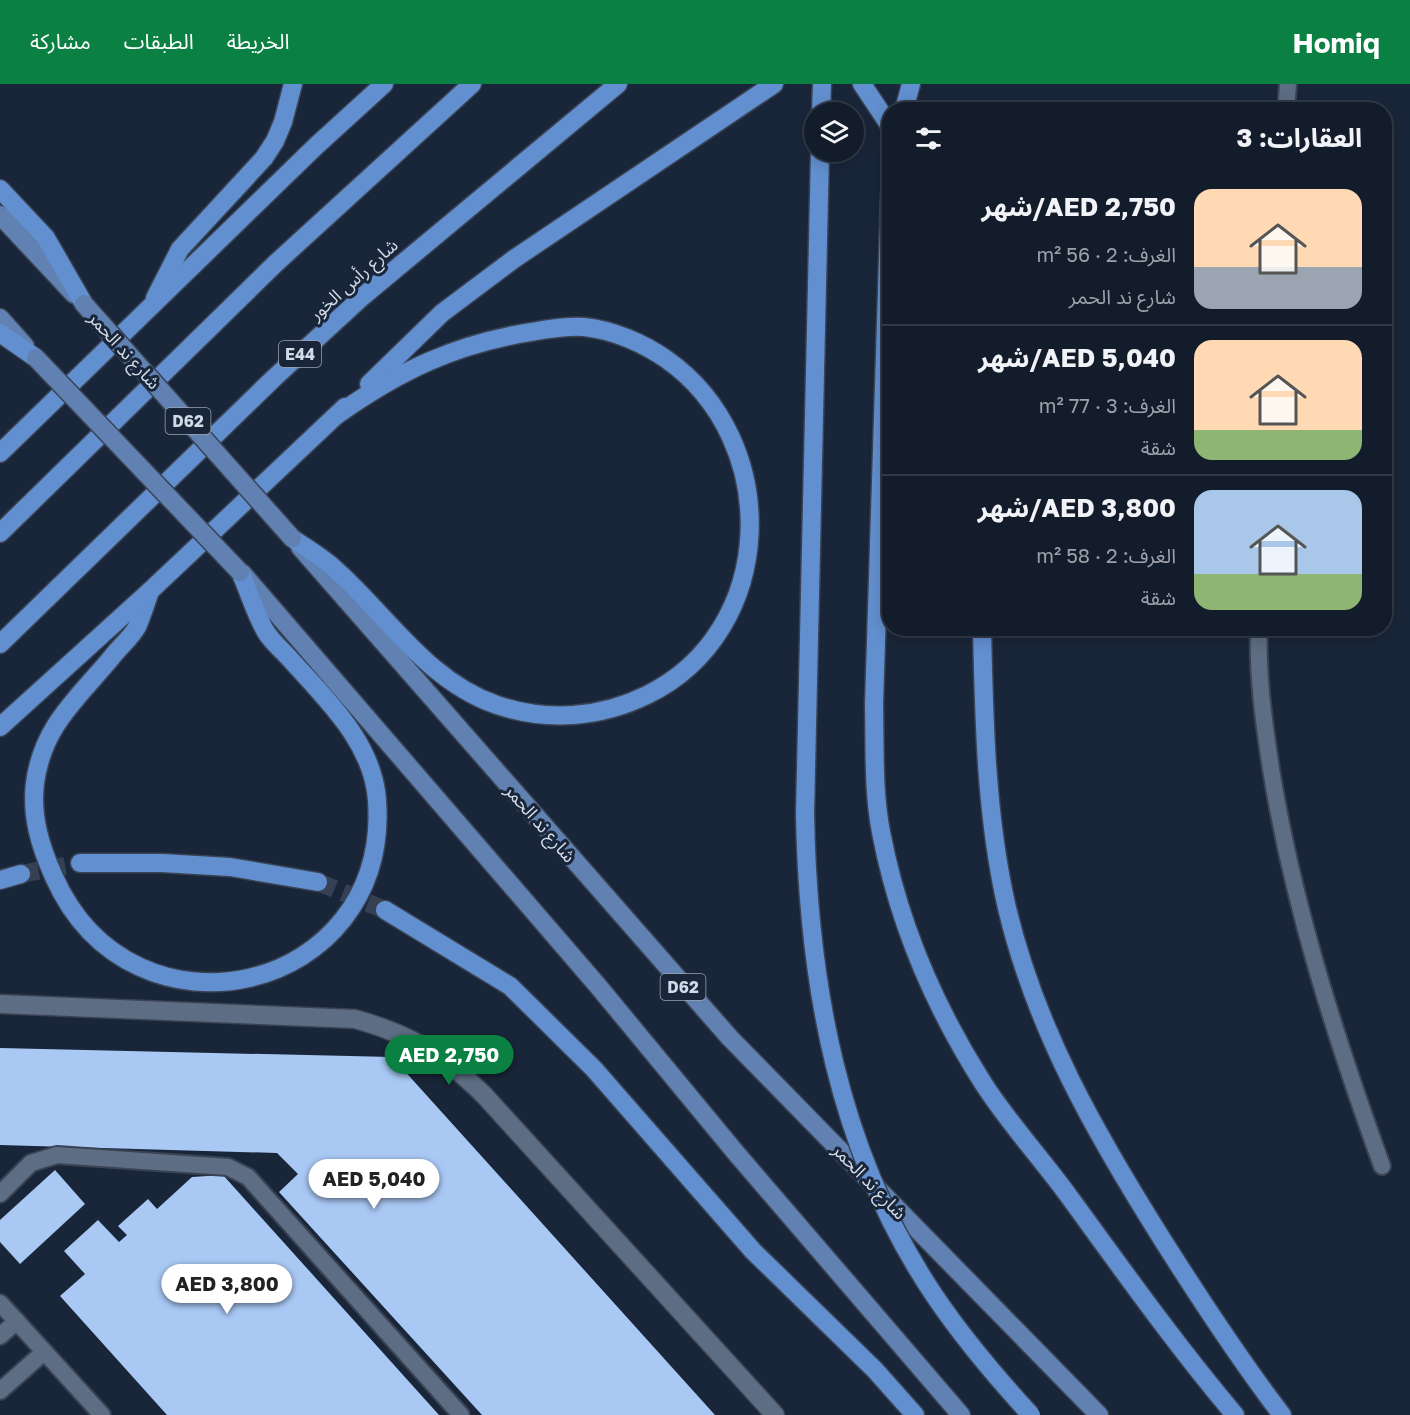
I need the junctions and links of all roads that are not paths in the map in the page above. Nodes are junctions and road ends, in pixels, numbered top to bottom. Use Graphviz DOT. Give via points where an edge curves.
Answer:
graph roads {
  1 [pos="293,84"];
  2 [pos="384,84"];
  3 [pos="472,84"];
  4 [pos="618,84"];
  5 [pos="774,84"];
  6 [pos="822,84"];
  7 [pos="862,84"];
  8 [pos="911,84"];
  9 [pos="1288,84"];
  10 [pos="821,102"];
  11 [pos="906,102"];
  12 [pos="1287,102"];
  13 [pos="882,114"];
  14 [pos="820,162"];
  15 [pos="0,189"];
  16 [pos="0,215"];
  17 [pos="84,304"];
  18 [pos="153,304"];
  19 [pos="0,318"];
  20 [pos="0,333"];
  21 [pos="36,358"];
  22 [pos="337,415"];
  23 [pos="882,450"];
  24 [pos="0,453"];
  25 [pos="0,533"];
  26 [pos="292,538"];
  27 [pos="240,572"];
  28 [pos="150,591"];
  29 [pos="982,636"];
  30 [pos="1260,636"];
  31 [pos="0,644"];
  32 [pos="0,727"];
  33 [pos="80,863"];
  34 [pos="21,874"];
  35 [pos="0,880"];
  36 [pos="318,882"];
  37 [pos="385,910"];
  38 [pos="0,1004"];
  39 [pos="1382,1166"];
  40 [pos="0,1194"];
  41 [pos="0,1303"];
  42 [pos="17,1321"];
  43 [pos="0,1336"];
  44 [pos="44,1352"];
  45 [pos="0,1391"];
  46 [pos="102,1415"];
  47 [pos="461,1415"];
  48 [pos="775,1415"];
  49 [pos="915,1415"];
  50 [pos="960,1415"];
  51 [pos="1031,1415"];
  52 [pos="1099,1415"];
  53 [pos="1235,1415"];
  54 [pos="1282,1415"];
  1 -- 18 [label="highway" via="275,141 180,249"];
  2 -- 18 [label="highway"];
  3 -- 25 [label="highway" via="276,263"];
  4 -- 31 [label="highway, شارع رأس الخور / E44" via="362,297"];
  5 -- 22 [label="highway" via="606,194 442,313"];
  6 -- 10 [label="highway"];
  7 -- 13 [label="highway"];
  8 -- 11 [label="highway"];
  9 -- 12 [label="lane"];
  14 -- 51 [label="highway, bridge" via="805,814 809,915 822,1015 853,1132 902,1242 968,1343"];
  15 -- 17 [label="highway" via="46,238"];
  16 -- 17 [label="main road, شارع ند الحمر / D62"];
  17 -- 26 [label="main road, شارع ند الحمر / D62, bridge"];
  18 -- 24 [label="highway"];
  19 -- 21 [label="main road"];
  20 -- 21 [label="highway"];
  21 -- 27 [label="main road, bridge"];
  22 -- 26 [label="highway" via="380,384 430,359 505,336 584,327 652,349 701,390 732,437 741,463 748,491 750,544 737,595 715,640 660,689 608,710 574,716 540,715 495,705 453,682 413,651 335,569"];
  22 -- 28 [label="highway"];
  23 -- 53 [label="highway" via="875,768 880,830 903,917 937,1001 1002,1108 1159,1321"];
  26 -- 52 [label="main road, شارع ند الحمر / D62" via="693,998"];
  27 -- 28 [label="highway" via="266,632 347,724 367,759 377,797 375,847 368,876 350,911 323,941 297,959 248,979 206,984 164,978 125,961 91,936 65,902 38,838 35,783 51,731 66,707 136,627"];
  27 -- 50 [label="main road" via="598,986"];
  28 -- 32 [label="highway"];
  29 -- 54 [label="highway" via="992,813 1007,907 1051,1043 1094,1128 1137,1199"];
  30 -- 39 [label="lane" via="1268,744 1285,843 1315,968"];
  33 -- 36 [label="highway" via="230,867"];
  34 -- 35 [label="highway"];
  37 -- 49 [label="highway" via="510,986 594,1069 753,1251 875,1370"];
  38 -- 48 [label="street" via="355,1019 422,1044 456,1068 484,1095"];
  40 -- 47 [label="lane" via="32,1163 57,1155 228,1167 239,1171"];
  41 -- 42 [label="lane"];
  42 -- 43 [label="lane"];
  42 -- 44 [label="lane"];
  44 -- 45 [label="lane"];
  44 -- 46 [label="lane"];
}
